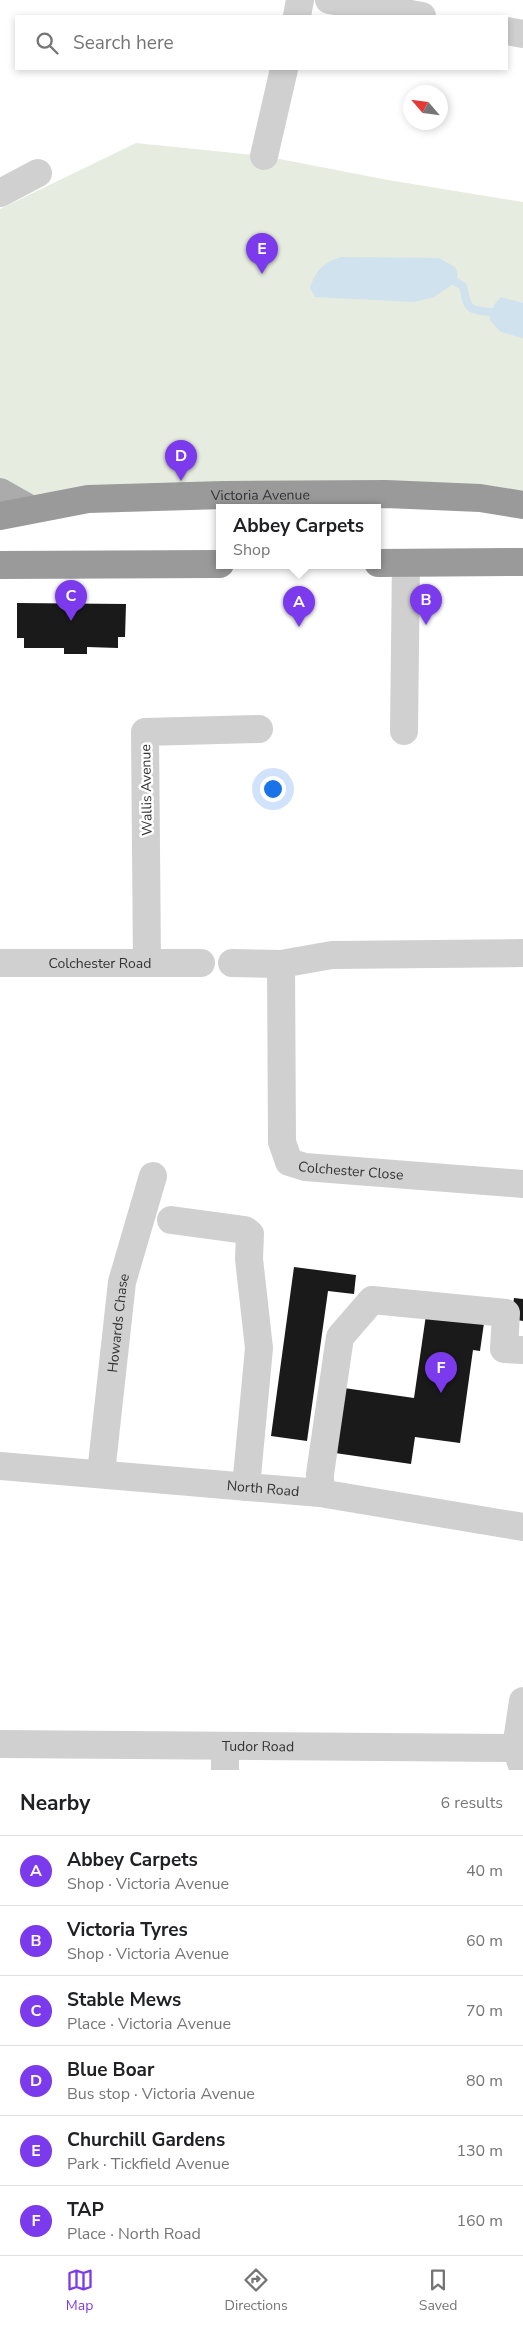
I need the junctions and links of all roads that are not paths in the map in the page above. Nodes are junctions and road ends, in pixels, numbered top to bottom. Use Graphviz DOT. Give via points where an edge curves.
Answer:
graph roads {
  1 [pos="300,0"];
  2 [pos="329,0"];
  3 [pos="297,15"];
  4 [pos="416,15"];
  5 [pos="508,31"];
  6 [pos="523,34"];
  7 [pos="284,70"];
  8 [pos="264,156"];
  9 [pos="38,173"];
  10 [pos="0,193"];
  11 [pos="0,492"];
  12 [pos="523,505"];
  13 [pos="30,509"];
  14 [pos="0,516"];
  15 [pos="523,562"];
  16 [pos="381,563"];
  17 [pos="406,563"];
  18 [pos="216,564"];
  19 [pos="0,565"];
  20 [pos="259,729"];
  21 [pos="404,731"];
  22 [pos="523,953"];
  23 [pos="0,963"];
  24 [pos="147,963"];
  25 [pos="201,963"];
  26 [pos="232,963"];
  27 [pos="281,964"];
  28 [pos="154,1176"];
  29 [pos="523,1184"];
  30 [pos="171,1220"];
  31 [pos="523,1350"];
  32 [pos="0,1466"];
  33 [pos="101,1474"];
  34 [pos="246,1486"];
  35 [pos="320,1493"];
  36 [pos="523,1527"];
  37 [pos="523,1701"];
  38 [pos="0,1744"];
  39 [pos="225,1758"];
  40 [pos="456,1759"];
  41 [pos="519,1762"];
  1 -- 3 [label="street"];
  2 -- 4 [label="street"];
  5 -- 6 [label="street"];
  7 -- 8 [label="street"];
  9 -- 10 [label="street"];
  11 -- 13 [label="main road"];
  12 -- 13 [label="highway, Victoria Avenue" via="480,498 367,494 88,499"];
  13 -- 14 [label="highway, Victoria Avenue"];
  15 -- 17 [label="highway"];
  16 -- 17 [label="highway"];
  17 -- 21 [label="street"];
  18 -- 19 [label="highway"];
  20 -- 24 [label="street, Wallis Avenue" via="145,732"];
  22 -- 27 [label="street" via="332,956"];
  23 -- 24 [label="street, Colchester Road"];
  24 -- 25 [label="street, Colchester Road"];
  26 -- 27 [label="street"];
  27 -- 29 [label="street, Colchester Close" via="282,1142 289,1162 305,1167"];
  28 -- 33 [label="street, Howards Chase" via="122,1282"];
  30 -- 34 [label="street" via="245,1230 250,1234 259,1348"];
  31 -- 35 [label="street" via="504,1349 506,1313 372,1300 340,1338"];
  32 -- 33 [label="street, North Road"];
  33 -- 34 [label="street, North Road"];
  34 -- 35 [label="street, North Road"];
  35 -- 36 [label="street, North Road"];
  37 -- 41 [label="street"];
  38 -- 39 [label="street, Tudor Road"];
  39 -- 40 [label="street, Tudor Road"];
  40 -- 41 [label="street, Tudor Road"];
}
